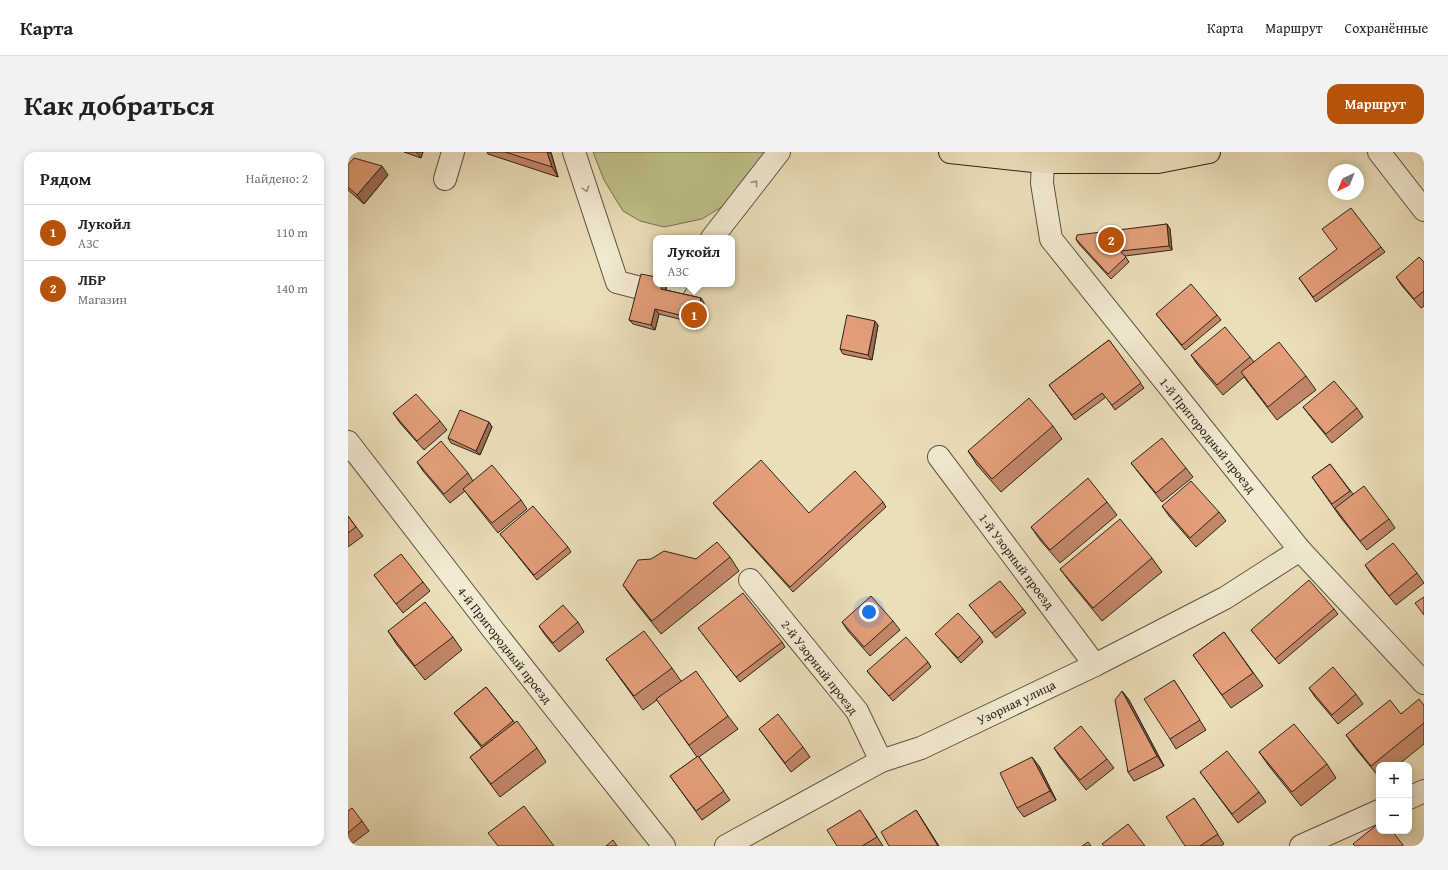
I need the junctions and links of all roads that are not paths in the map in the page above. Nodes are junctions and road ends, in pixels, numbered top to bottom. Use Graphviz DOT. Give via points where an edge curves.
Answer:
graph roads {
  1 [pos="453,152"];
  2 [pos="574,152"];
  3 [pos="779,152"];
  4 [pos="950,152"];
  5 [pos="1209,152"];
  6 [pos="1379,152"];
  7 [pos="1043,162"];
  8 [pos="444,179"];
  9 [pos="1424,210"];
  10 [pos="714,235"];
  11 [pos="674,287"];
  12 [pos="348,442"];
  13 [pos="939,457"];
  14 [pos="1300,550"];
  15 [pos="750,580"];
  16 [pos="1095,664"];
  17 [pos="1424,683"];
  18 [pos="881,761"];
  19 [pos="1424,791"];
  20 [pos="1412,797"];
  21 [pos="1376,812"];
  22 [pos="664,846"];
  23 [pos="726,846"];
  24 [pos="1301,846"];
  1 -- 8 [label="street"];
  2 -- 11 [label="street, one-way" via="617,282 668,295"];
  10 -- 3 [label="street, one-way"];
  4 -- 7 [label="main road"];
  5 -- 7 [label="main road" via="1158,162"];
  6 -- 9 [label="street"];
  7 -- 14 [label="street, 1-й Пригородный проезд" via="1042,183 1051,239"];
  12 -- 22 [label="street, 4-й Пригородный проезд"];
  13 -- 16 [label="street, 1-й Узорный проезд"];
  14 -- 16 [label="street, Узорная улица" via="1225,598"];
  14 -- 17 [label="street, 1-й Пригородный проезд"];
  15 -- 18 [label="street, 2-й Узорный проезд" via="857,711"];
  16 -- 18 [label="street, Узорная улица" via="921,748"];
  18 -- 23 [label="street, Узорная улица"];
  19 -- 20 [label="street"];
  21 -- 24 [label="street"];
}
